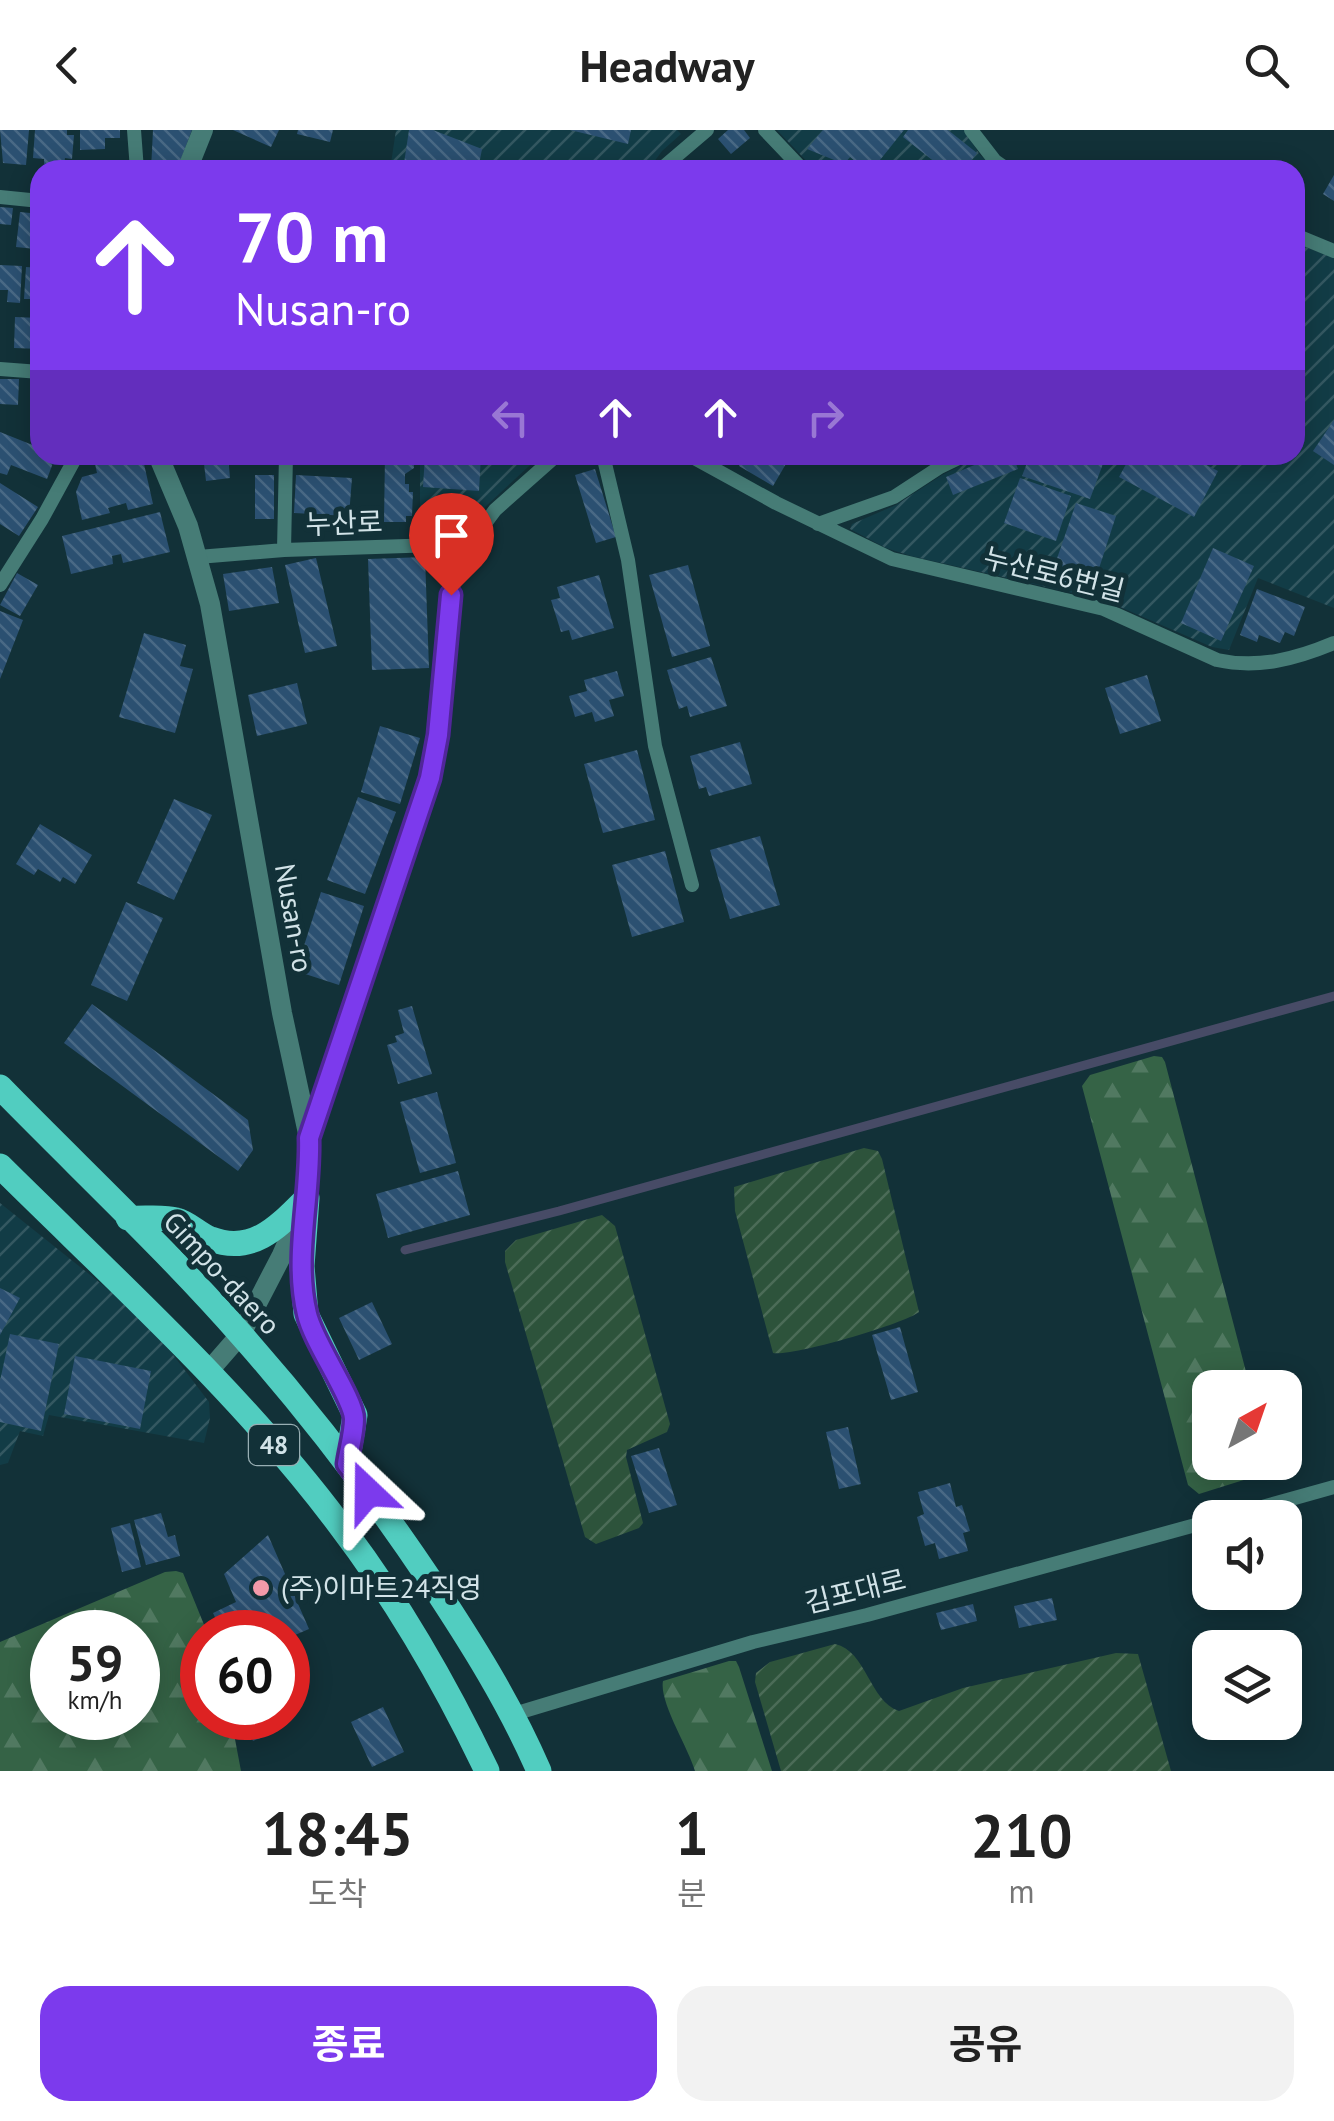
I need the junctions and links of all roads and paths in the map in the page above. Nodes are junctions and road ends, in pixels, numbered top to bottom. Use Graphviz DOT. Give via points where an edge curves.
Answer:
graph roads {
  1 [pos="134,130"];
  2 [pos="203,130"];
  3 [pos="708,130"];
  4 [pos="765,130"];
  5 [pos="970,130"];
  6 [pos="137,160"];
  7 [pos="191,160"];
  8 [pos="672,160"];
  9 [pos="794,160"];
  10 [pos="994,160"];
  11 [pos="0,197"];
  12 [pos="30,200"];
  13 [pos="1305,239"];
  14 [pos="1334,252"];
  15 [pos="0,369"];
  16 [pos="30,371"];
  17 [pos="71,465"];
  18 [pos="162,465"];
  19 [pos="286,465"];
  20 [pos="545,465"];
  21 [pos="605,465"];
  22 [pos="708,465"];
  23 [pos="944,465"];
  24 [pos="818,524"];
  25 [pos="467,544"];
  26 [pos="284,550"];
  27 [pos="198,557"];
  28 [pos="0,585"];
  29 [pos="1334,643"];
  30 [pos="692,885"];
  31 [pos="0,1087"];
  32 [pos="309,1138"];
  33 [pos="0,1166"];
  34 [pos="307,1198"];
  35 [pos="128,1218"];
  36 [pos="241,1334"];
  37 [pos="208,1373"];
  38 [pos="347,1464"];
  39 [pos="1334,1487"];
  40 [pos="1287,1500"];
  41 [pos="1192,1526"];
  42 [pos="514,1714"];
  43 [pos="487,1771"];
  44 [pos="539,1771"];
  1 -- 6 [label="lane"];
  2 -- 7 [label="street"];
  3 -- 8 [label="lane"];
  4 -- 9 [label="lane"];
  5 -- 10 [label="lane"];
  11 -- 12 [label="lane"];
  13 -- 14 [label="lane"];
  15 -- 16 [label="lane"];
  17 -- 28 [label="lane"];
  18 -- 27 [label="street, Nusan-ro"];
  19 -- 26 [label="lane, 누산로"];
  20 -- 25 [label="lane"];
  21 -- 30 [label="lane" via="628,560 655,746"];
  22 -- 24 [label="lane, 누산로6번길"];
  23 -- 24 [label="lane" via="894,497"];
  24 -- 29 [label="lane, 누산로6번길" via="892,558 1104,609 1233,664 1276,662"];
  25 -- 26 [label="lane, 누산로"];
  25 -- 32 [label="lane" via="454,575 430,778"];
  26 -- 27 [label="lane, 누산로"];
  27 -- 32 [label="street, Nusan-ro"];
  31 -- 35 [label="main road, Gimpo-daero / 48"];
  32 -- 34 [label="street, Nusan-ro"];
  33 -- 37 [label="main road, 48"];
  34 -- 35 [label="main road" via="275,1230 230,1245 176,1220"];
  34 -- 36 [label="street, Nusan-ro"];
  34 -- 38 [label="main road" via="306,1314 354,1415"];
  35 -- 36 [label="main road, Gimpo-daero / 48"];
  36 -- 37 [label="street, Nusan-ro"];
  36 -- 38 [label="main road, Gimpo-daero / 48"];
  37 -- 43 [label="main road, 48" via="340,1524 457,1709"];
  38 -- 42 [label="main road, Gimpo-daero / 48"];
  39 -- 40 [label="lane"];
  41 -- 42 [label="lane, 김포대로" via="753,1642"];
  42 -- 44 [label="main road, Gimpo-daero / 48"];
}
